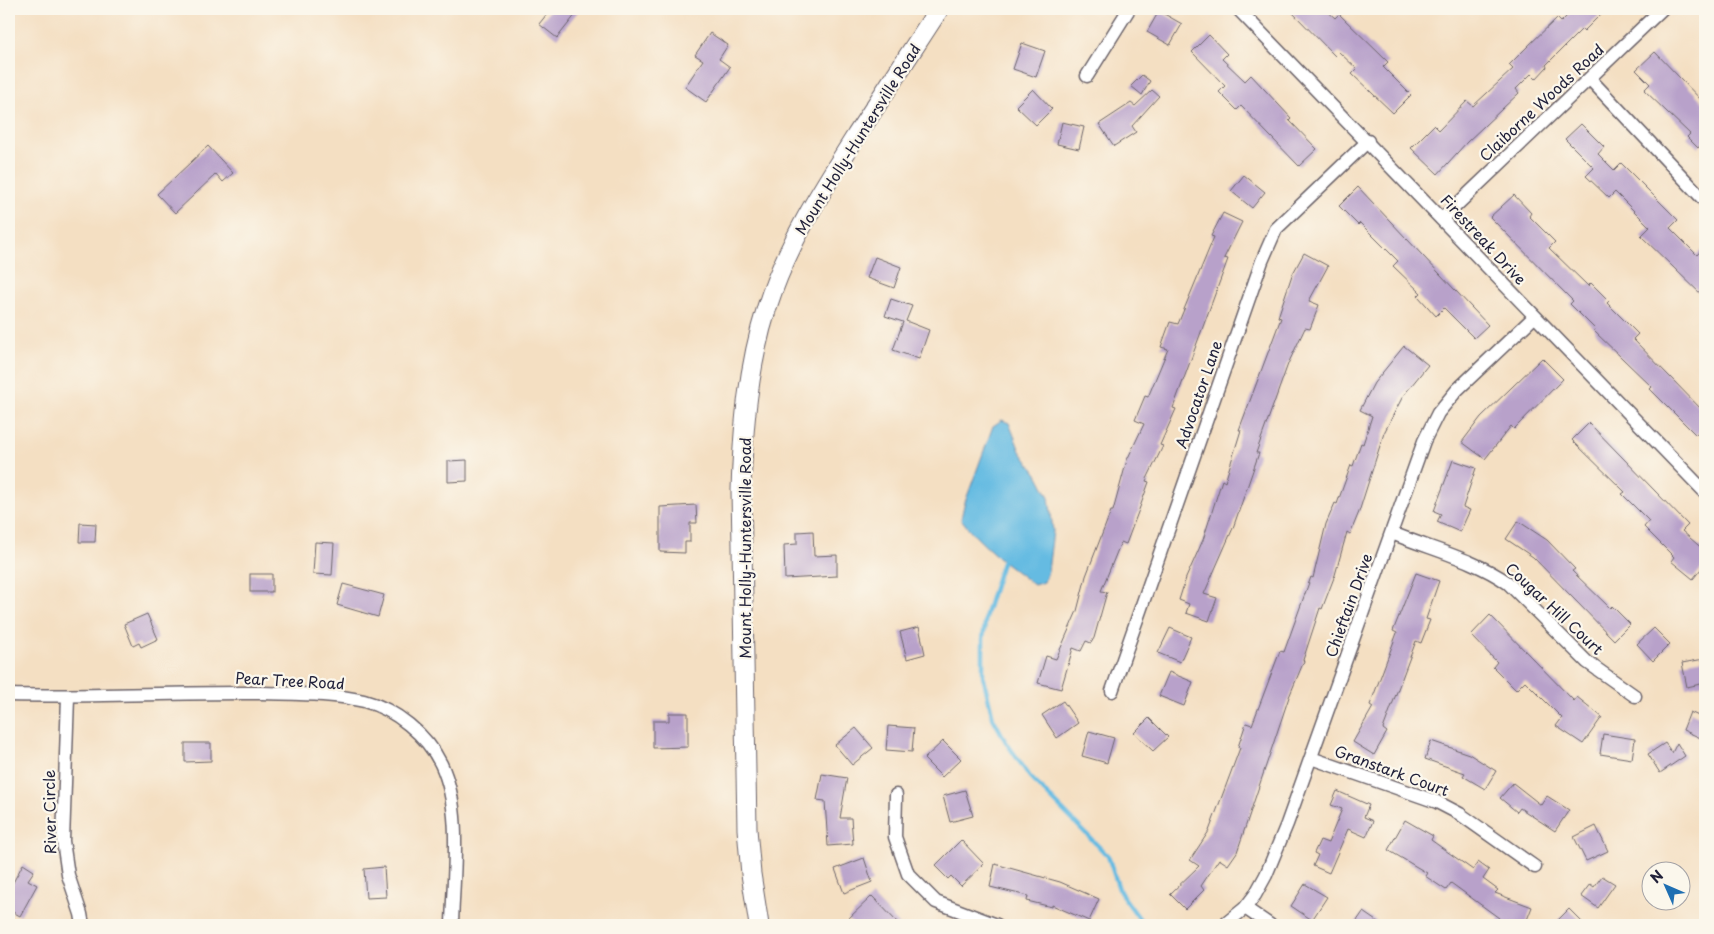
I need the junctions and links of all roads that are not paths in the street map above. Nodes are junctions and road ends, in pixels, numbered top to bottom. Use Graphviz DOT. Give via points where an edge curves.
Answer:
graph roads {
  1 [pos="939,9"];
  2 [pos="1129,9"];
  3 [pos="1238,9"];
  4 [pos="1662,9"];
  5 [pos="1088,76"];
  6 [pos="1590,79"];
  7 [pos="1368,141"];
  8 [pos="1705,201"];
  9 [pos="1442,219"];
  10 [pos="1534,317"];
  11 [pos="1705,492"];
  12 [pos="1392,533"];
  13 [pos="1112,691"];
  14 [pos="9,695"];
  15 [pos="1635,696"];
  16 [pos="68,697"];
  17 [pos="1311,758"];
  18 [pos="896,795"];
  19 [pos="1535,867"];
  20 [pos="1245,908"];
  21 [pos="83,925"];
  22 [pos="452,925"];
  23 [pos="759,925"];
  24 [pos="997,925"];
  25 [pos="1224,925"];
  26 [pos="1270,925"];
  1 -- 23 [label="main road, Mount Holly-Huntersville Road" via="839,162 797,235 767,307 752,366 742,442 741,500 747,829"];
  2 -- 5 [label="street"];
  3 -- 7 [label="street, Firestreak Drive"];
  4 -- 6 [label="street, Claiborne Woods Road"];
  6 -- 8 [label="street"];
  6 -- 9 [label="street, Claiborne Woods Road"];
  7 -- 9 [label="street, Firestreak Drive"];
  7 -- 13 [label="street, Advocator Lane" via="1276,229"];
  9 -- 10 [label="street, Firestreak Drive"];
  10 -- 11 [label="street, Firestreak Drive"];
  10 -- 12 [label="street, Chieftain Drive" via="1457,390 1438,413 1424,441"];
  12 -- 15 [label="street, Cougar Hill Court" via="1495,574 1587,662"];
  12 -- 17 [label="street, Chieftain Drive"];
  14 -- 16 [label="street, Pear Tree Road"];
  16 -- 21 [label="street, River Circle" via="63,841 68,875"];
  16 -- 22 [label="street, Pear Tree Road" via="310,694 366,702 393,714 432,748 445,776 455,826"];
  17 -- 19 [label="street, Granstark Court" via="1437,802 1468,819"];
  17 -- 20 [label="street, Chieftain Drive" via="1266,875"];
  18 -- 24 [label="street" via="895,837 908,874 936,902"];
  20 -- 25 [label="street, Chieftain Drive"];
  20 -- 26 [label="street"];
}
